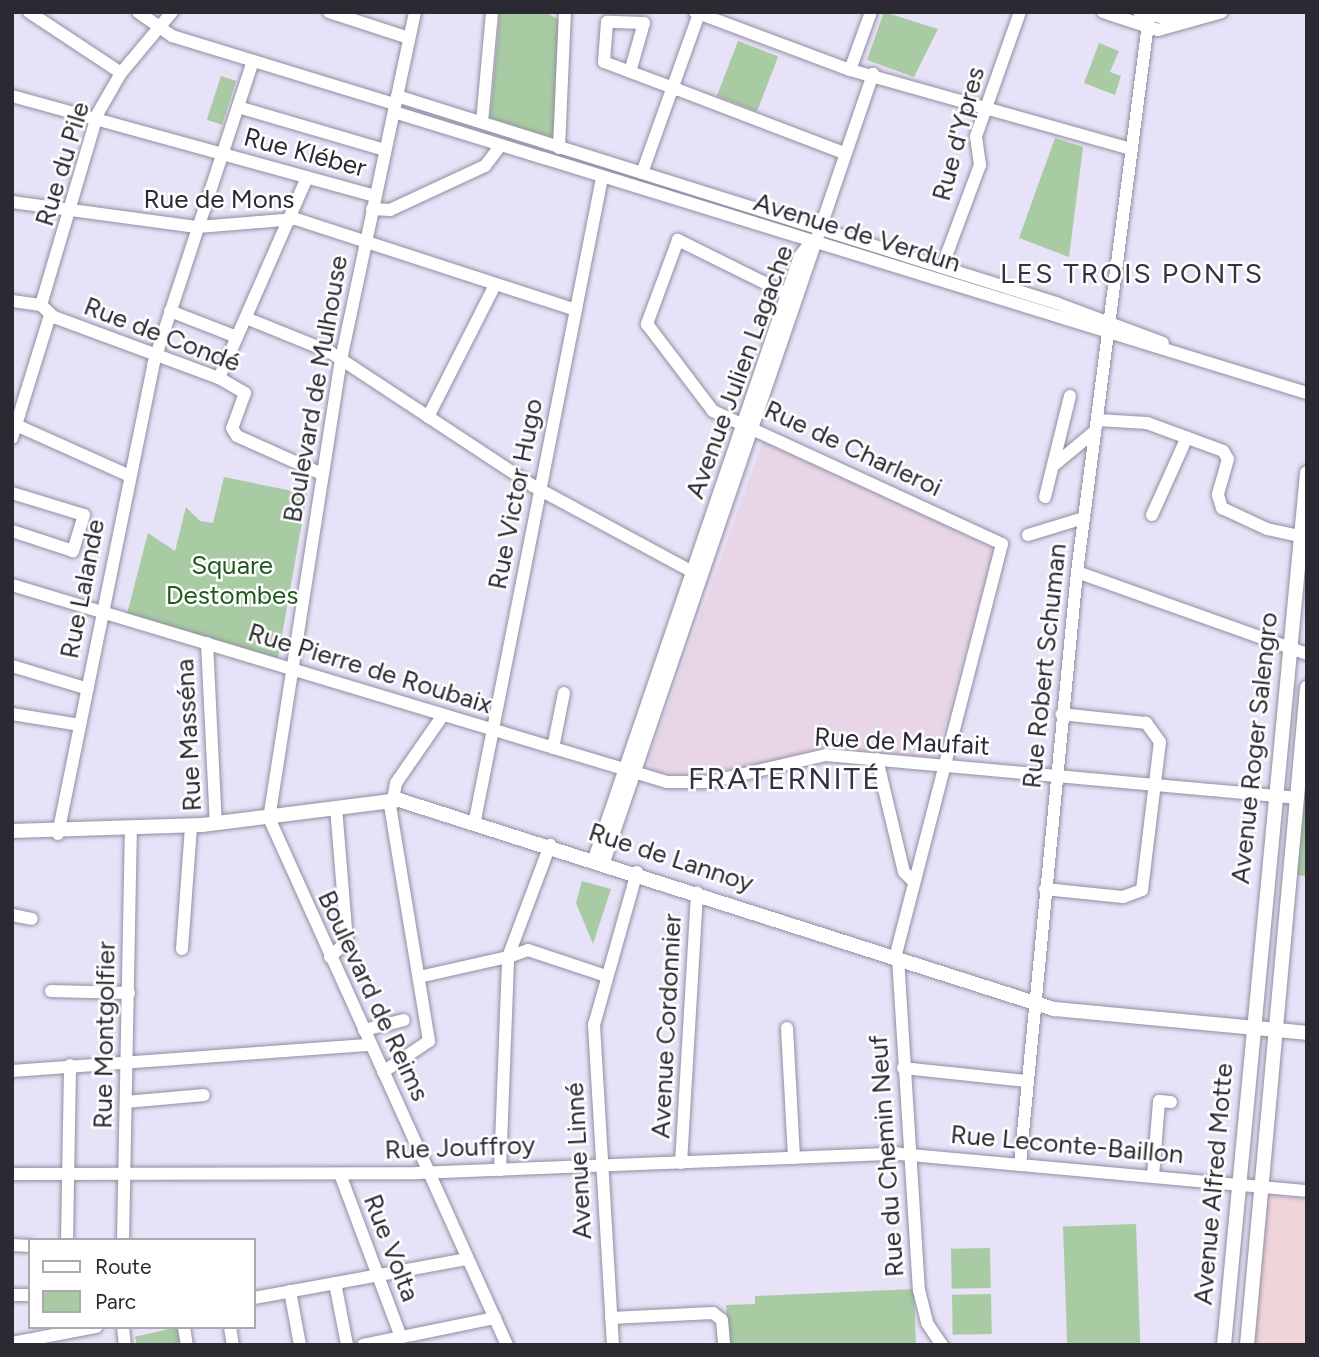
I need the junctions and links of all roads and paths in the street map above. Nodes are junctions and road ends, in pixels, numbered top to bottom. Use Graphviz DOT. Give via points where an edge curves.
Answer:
graph roads {
  1 [pos="138,12"];
  2 [pos="172,12"];
  3 [pos="330,12"];
  4 [pos="415,12"];
  5 [pos="492,12"];
  6 [pos="565,12"];
  7 [pos="871,12"];
  8 [pos="1020,12"];
  9 [pos="1103,12"];
  10 [pos="1222,12"];
  11 [pos="697,13"];
  12 [pos="36,14"];
  13 [pos="1207,15"];
  14 [pos="1185,18"];
  15 [pos="1145,19"];
  16 [pos="159,29"];
  17 [pos="409,38"];
  18 [pos="253,61"];
  19 [pos="850,70"];
  20 [pos="630,72"];
  21 [pos="121,73"];
  22 [pos="873,75"];
  23 [pos="672,88"];
  24 [pos="12,96"];
  25 [pos="395,104"];
  26 [pos="238,107"];
  27 [pos="984,107"];
  28 [pos="96,119"];
  29 [pos="482,122"];
  30 [pos="500,146"];
  31 [pos="559,148"];
  32 [pos="1130,149"];
  33 [pos="385,150"];
  34 [pos="844,153"];
  35 [pos="222,154"];
  36 [pos="642,173"];
  37 [pos="307,178"];
  38 [pos="602,178"];
  39 [pos="12,202"];
  40 [pos="374,203"];
  41 [pos="70,213"];
  42 [pos="290,219"];
  43 [pos="817,226"];
  44 [pos="198,227"];
  45 [pos="365,242"];
  46 [pos="811,242"];
  47 [pos="942,267"];
  48 [pos="495,285"];
  49 [pos="787,295"];
  50 [pos="12,300"];
  51 [pos="45,310"];
  52 [pos="576,310"];
  53 [pos="170,311"];
  54 [pos="246,318"];
  55 [pos="1107,328"];
  56 [pos="237,337"];
  57 [pos="156,354"];
  58 [pos="341,359"];
  59 [pos="219,378"];
  60 [pos="1307,385"];
  61 [pos="1307,393"];
  62 [pos="1070,396"];
  63 [pos="428,417"];
  64 [pos="16,425"];
  65 [pos="1096,425"];
  66 [pos="748,426"];
  67 [pos="12,438"];
  68 [pos="1187,438"];
  69 [pos="1053,466"];
  70 [pos="1307,473"];
  71 [pos="322,474"];
  72 [pos="128,475"];
  73 [pos="540,491"];
  74 [pos="12,493"];
  75 [pos="1045,497"];
  76 [pos="1152,515"];
  77 [pos="1084,518"];
  78 [pos="12,531"];
  79 [pos="1028,535"];
  80 [pos="1301,536"];
  81 [pos="1002,544"];
  82 [pos="1077,572"];
  83 [pos="696,575"];
  84 [pos="12,585"];
  85 [pos="103,611"];
  86 [pos="207,643"];
  87 [pos="1289,650"];
  88 [pos="1307,654"];
  89 [pos="12,666"];
  90 [pos="292,670"];
  91 [pos="1307,688"];
  92 [pos="88,689"];
  93 [pos="564,693"];
  94 [pos="12,714"];
  95 [pos="1061,714"];
  96 [pos="443,715"];
  97 [pos="80,725"];
  98 [pos="492,730"];
  99 [pos="553,748"];
  100 [pos="877,760"];
  101 [pos="946,765"];
  102 [pos="629,772"];
  103 [pos="1056,775"];
  104 [pos="1155,785"];
  105 [pos="1275,795"];
  106 [pos="1296,798"];
  107 [pos="391,800"];
  108 [pos="336,807"];
  109 [pos="269,818"];
  110 [pos="475,820"];
  111 [pos="216,824"];
  112 [pos="191,826"];
  113 [pos="12,831"];
  114 [pos="131,831"];
  115 [pos="58,834"];
  116 [pos="550,845"];
  117 [pos="599,860"];
  118 [pos="637,873"];
  119 [pos="914,882"];
  120 [pos="1045,889"];
  121 [pos="697,892"];
  122 [pos="12,915"];
  123 [pos="33,919"];
  124 [pos="520,930"];
  125 [pos="182,949"];
  126 [pos="528,950"];
  127 [pos="330,957"];
  128 [pos="508,957"];
  129 [pos="897,957"];
  130 [pos="606,976"];
  131 [pos="419,977"];
  132 [pos="51,991"];
  133 [pos="129,993"];
  134 [pos="1035,1002"];
  135 [pos="404,1020"];
  136 [pos="787,1028"];
  137 [pos="1253,1028"];
  138 [pos="363,1030"];
  139 [pos="1274,1030"];
  140 [pos="1307,1033"];
  141 [pos="370,1045"];
  142 [pos="127,1060"];
  143 [pos="70,1065"];
  144 [pos="903,1068"];
  145 [pos="12,1071"];
  146 [pos="383,1072"];
  147 [pos="1027,1081"];
  148 [pos="204,1095"];
  149 [pos="126,1101"];
  150 [pos="1171,1102"];
  151 [pos="910,1154"];
  152 [pos="794,1158"];
  153 [pos="681,1163"];
  154 [pos="1020,1164"];
  155 [pos="602,1166"];
  156 [pos="500,1170"];
  157 [pos="428,1172"];
  158 [pos="12,1174"];
  159 [pos="71,1174"];
  160 [pos="124,1174"];
  161 [pos="340,1174"];
  162 [pos="1153,1176"];
  163 [pos="1239,1185"];
  164 [pos="1261,1187"];
  165 [pos="1307,1191"];
  166 [pos="67,1238"];
  167 [pos="123,1238"];
  168 [pos="467,1259"];
  169 [pos="378,1275"];
  170 [pos="335,1283"];
  171 [pos="290,1291"];
  172 [pos="256,1298"];
  173 [pos="495,1318"];
  174 [pos="611,1318"];
  175 [pos="78,1329"];
  176 [pos="60,1331"];
  177 [pos="401,1337"];
  178 [pos="12,1343"];
  179 [pos="300,1345"];
  180 [pos="347,1345"];
  181 [pos="363,1345"];
  182 [pos="507,1345"];
  183 [pos="613,1345"];
  184 [pos="724,1345"];
  185 [pos="942,1345"];
  186 [pos="1224,1345"];
  187 [pos="1247,1345"];
  1 -- 16 [label="street"];
  2 -- 16 [label="street, Rue du Pile"];
  3 -- 17 [label="street"];
  4 -- 17 [label="street, Boulevard de Mulhouse"];
  5 -- 29 [label="street"];
  6 -- 31 [label="street"];
  7 -- 19 [label="street"];
  8 -- 27 [label="street, Rue d'Ypres"];
  9 -- 15 [label="street"];
  10 -- 13 [label="street"];
  11 -- 19 [label="street"];
  11 -- 23 [label="street"];
  12 -- 21 [label="street"];
  13 -- 14 [label="street"];
  14 -- 15 [label="street"];
  15 -- 32 [label="street, Rue Robert Schuman"];
  16 -- 18 [label="street"];
  16 -- 21 [label="street, Rue du Pile"];
  17 -- 25 [label="street, Boulevard de Mulhouse"];
  18 -- 25 [label="street"];
  18 -- 26 [label="street, Rue Lalande"];
  19 -- 22 [label="street"];
  20 -- 20 [label="street" via="604,62 607,22 644,23"];
  20 -- 23 [label="street"];
  21 -- 28 [label="street, Rue du Pile"];
  22 -- 27 [label="street"];
  22 -- 34 [label="street"];
  23 -- 34 [label="street"];
  23 -- 36 [label="street"];
  24 -- 28 [label="street, Rue Kléber"];
  25 -- 29 [label="street, Avenue de Verdun"];
  25 -- 30 [label="street, Avenue de Verdun"];
  25 -- 33 [label="street, Boulevard de Mulhouse"];
  26 -- 33 [label="street"];
  26 -- 35 [label="street, Rue Lalande"];
  27 -- 32 [label="street"];
  27 -- 47 [label="street, Rue d'Ypres" via="976,140 980,165"];
  28 -- 35 [label="street, Rue Kléber"];
  28 -- 41 [label="street, Rue du Pile"];
  29 -- 31 [label="street, Avenue de Verdun"];
  30 -- 38 [label="street, Avenue de Verdun"];
  30 -- 40 [label="street" via="485,166 390,210"];
  31 -- 36 [label="street, Avenue de Verdun"];
  32 -- 55 [label="street, Rue Robert Schuman"];
  33 -- 40 [label="street, Boulevard de Mulhouse"];
  34 -- 43 [label="street"];
  35 -- 37 [label="street, Rue Kléber"];
  35 -- 44 [label="street, Rue Lalande"];
  36 -- 43 [label="street, Avenue de Verdun"];
  37 -- 40 [label="street, Rue Kléber"];
  37 -- 42 [label="street"];
  38 -- 46 [label="street, Avenue de Verdun"];
  38 -- 52 [label="street, Rue Victor Hugo"];
  39 -- 41 [label="street, Rue de Mons"];
  40 -- 45 [label="street, Boulevard de Mulhouse"];
  41 -- 44 [label="street, Rue de Mons"];
  41 -- 51 [label="street, Rue du Pile"];
  42 -- 44 [label="street, Rue de Mons"];
  42 -- 45 [label="street, Rue de Mons"];
  42 -- 54 [label="street"];
  43 -- 46 [label="street"];
  43 -- 47 [label="street, Avenue de Verdun"];
  44 -- 53 [label="street, Rue Lalande"];
  45 -- 48 [label="street, Rue de Mons"];
  45 -- 58 [label="street, Boulevard de Mulhouse"];
  46 -- 49 [label="street, Avenue Julien Lagache"];
  46 -- 55 [label="street, Avenue de Verdun"];
  46 -- 66 [label="street, Avenue Julien Lagache"];
  47 -- 55 [label="street, Avenue de Verdun"];
  48 -- 52 [label="street, Rue de Mons"];
  48 -- 63 [label="street"];
  49 -- 66 [label="street, Avenue Julien Lagache"];
  49 -- 66 [label="street, Rue de Charleroi" via="678,240 647,324 701,401"];
  50 -- 51 [label="street, Rue de Condé"];
  51 -- 57 [label="street, Rue de Condé"];
  51 -- 64 [label="street, Rue du Pile"];
  52 -- 73 [label="street, Rue Victor Hugo"];
  53 -- 56 [label="street"];
  53 -- 57 [label="street, Rue Lalande"];
  54 -- 56 [label="street"];
  54 -- 58 [label="street"];
  55 -- 60 [label="street, Avenue de Verdun"];
  55 -- 61 [label="street, Avenue de Verdun"];
  55 -- 65 [label="street, Rue Robert Schuman"];
  56 -- 59 [label="street"];
  57 -- 59 [label="street, Rue de Condé"];
  57 -- 72 [label="street, Rue Lalande"];
  58 -- 63 [label="street"];
  58 -- 71 [label="street, Boulevard de Mulhouse"];
  59 -- 71 [label="street, Rue de Condé" via="245,393 233,428 237,436"];
  62 -- 69 [label="street"];
  63 -- 73 [label="street"];
  64 -- 67 [label="street, Rue du Pile"];
  64 -- 72 [label="street"];
  65 -- 68 [label="street" via="1147,423"];
  65 -- 69 [label="street"];
  65 -- 77 [label="street, Rue Robert Schuman"];
  66 -- 81 [label="street, Rue de Charleroi"];
  66 -- 83 [label="street, Avenue Julien Lagache"];
  68 -- 76 [label="street"];
  68 -- 80 [label="street" via="1227,455 1218,497 1224,510"];
  69 -- 75 [label="street"];
  70 -- 80 [label="main road, Avenue Roger Salengro"];
  71 -- 90 [label="street, Boulevard de Mulhouse"];
  72 -- 85 [label="street, Rue Lalande"];
  73 -- 83 [label="street"];
  73 -- 98 [label="street, Rue Victor Hugo"];
  74 -- 78 [label="street" via="84,515 73,551"];
  77 -- 79 [label="street"];
  77 -- 82 [label="street, Rue Robert Schuman"];
  80 -- 87 [label="main road, Avenue Roger Salengro"];
  81 -- 101 [label="street, Rue du Chemin Neuf"];
  82 -- 87 [label="street"];
  82 -- 95 [label="street, Rue Robert Schuman"];
  83 -- 102 [label="street, Avenue Julien Lagache"];
  84 -- 85 [label="street, Rue Pierre de Roubaix"];
  85 -- 86 [label="street, Rue Pierre de Roubaix"];
  85 -- 92 [label="street, Rue Lalande"];
  86 -- 90 [label="street, Rue Pierre de Roubaix"];
  86 -- 111 [label="street, Rue Masséna"];
  87 -- 88 [label="street"];
  87 -- 105 [label="main road, Avenue Roger Salengro"];
  89 -- 92 [label="street"];
  90 -- 96 [label="street, Rue Pierre de Roubaix"];
  90 -- 109 [label="street, Boulevard de Mulhouse"];
  91 -- 106 [label="main road, Avenue Roger Salengro"];
  92 -- 97 [label="street, Rue Lalande"];
  93 -- 99 [label="street"];
  94 -- 97 [label="street"];
  95 -- 103 [label="street, Rue Robert Schuman"];
  95 -- 104 [label="street" via="1152,726 1160,743"];
  96 -- 98 [label="street, Rue Pierre de Roubaix"];
  96 -- 107 [label="street" via="397,783"];
  97 -- 115 [label="street, Rue Lalande"];
  98 -- 99 [label="street, Rue Pierre de Roubaix"];
  98 -- 110 [label="street, Rue Victor Hugo"];
  99 -- 102 [label="street, Rue Pierre de Roubaix"];
  100 -- 101 [label="street, Rue de Maufait"];
  100 -- 102 [label="street, Rue de Maufait" via="811,756 691,784"];
  100 -- 119 [label="street" via="904,872"];
  101 -- 103 [label="street, Rue de Maufait"];
  101 -- 119 [label="street, Rue du Chemin Neuf"];
  102 -- 117 [label="street, Avenue Julien Lagache"];
  103 -- 104 [label="street, Rue de Maufait"];
  103 -- 120 [label="street, Rue Robert Schuman"];
  104 -- 105 [label="street, Rue de Maufait"];
  104 -- 120 [label="street" via="1142,890 1123,897"];
  105 -- 106 [label="street, Rue de Maufait"];
  105 -- 137 [label="main road, Avenue Roger Salengro"];
  106 -- 139 [label="main road, Avenue Roger Salengro"];
  107 -- 108 [label="main road, Rue de Lannoy"];
  107 -- 110 [label="main road, Rue de Lannoy"];
  107 -- 131 [label="street"];
  108 -- 109 [label="main road, Rue de Lannoy"];
  108 -- 127 [label="street" via="347,941"];
  109 -- 111 [label="main road, Rue de Lannoy"];
  109 -- 127 [label="street, Boulevard de Reims"];
  110 -- 116 [label="main road, Rue de Lannoy"];
  111 -- 112 [label="main road, Rue de Lannoy"];
  112 -- 114 [label="main road, Rue de Lannoy"];
  112 -- 125 [label="street"];
  113 -- 115 [label="main road, Rue de Lannoy"];
  114 -- 115 [label="main road, Rue de Lannoy"];
  114 -- 133 [label="street, Rue Montgolfier"];
  116 -- 117 [label="main road, Rue de Lannoy"];
  116 -- 124 [label="street"];
  117 -- 118 [label="main road, Rue de Lannoy"];
  118 -- 121 [label="main road, Rue de Lannoy"];
  118 -- 130 [label="street, Avenue Linné"];
  119 -- 129 [label="street, Rue du Chemin Neuf"];
  120 -- 134 [label="street, Rue Robert Schuman"];
  121 -- 129 [label="main road, Rue de Lannoy"];
  121 -- 153 [label="street, Avenue Cordonnier"];
  122 -- 123 [label="street"];
  124 -- 126 [label="street"];
  124 -- 128 [label="street"];
  126 -- 128 [label="street"];
  126 -- 130 [label="street"];
  127 -- 138 [label="street, Boulevard de Reims"];
  128 -- 131 [label="street"];
  128 -- 156 [label="street"];
  129 -- 134 [label="main road, Rue de Lannoy"];
  129 -- 144 [label="street, Rue du Chemin Neuf"];
  130 -- 155 [label="street, Avenue Linné" via="594,1025"];
  131 -- 146 [label="street" via="428,1044"];
  132 -- 133 [label="street"];
  133 -- 142 [label="street, Rue Montgolfier"];
  134 -- 137 [label="main road, Rue de Lannoy" via="1078,1014"];
  134 -- 147 [label="street, Rue Robert Schuman"];
  135 -- 138 [label="street"];
  136 -- 152 [label="street"];
  137 -- 139 [label="main road, Rue de Lannoy"];
  137 -- 163 [label="main road, Avenue Alfred Motte"];
  138 -- 141 [label="street, Boulevard de Reims"];
  139 -- 140 [label="main road, Rue de Lannoy"];
  139 -- 164 [label="main road, Avenue Alfred Motte"];
  141 -- 142 [label="street"];
  141 -- 146 [label="street, Boulevard de Reims"];
  142 -- 143 [label="street"];
  142 -- 149 [label="street, Rue Montgolfier"];
  143 -- 145 [label="street"];
  143 -- 159 [label="street"];
  144 -- 147 [label="street"];
  144 -- 151 [label="street, Rue du Chemin Neuf"];
  146 -- 157 [label="street, Boulevard de Reims"];
  147 -- 154 [label="street, Rue Robert Schuman"];
  148 -- 149 [label="street"];
  149 -- 160 [label="street, Rue Montgolfier"];
  150 -- 162 [label="street" via="1158,1101"];
  151 -- 152 [label="street, Rue Jouffroy"];
  151 -- 154 [label="street, Rue Leconte-Baillon"];
  151 -- 185 [label="street, Rue du Chemin Neuf" via="920,1300"];
  152 -- 153 [label="street, Rue Jouffroy"];
  153 -- 155 [label="street, Rue Jouffroy"];
  154 -- 162 [label="street, Rue Leconte-Baillon"];
  155 -- 156 [label="street, Rue Jouffroy"];
  155 -- 174 [label="street, Avenue Linné"];
  156 -- 157 [label="street, Rue Jouffroy"];
  157 -- 161 [label="street, Rue Jouffroy"];
  157 -- 168 [label="street, Boulevard de Reims"];
  158 -- 159 [label="street, Rue Jouffroy"];
  159 -- 160 [label="street, Rue Jouffroy"];
  159 -- 166 [label="street"];
  160 -- 161 [label="street, Rue Jouffroy"];
  160 -- 167 [label="street, Rue Montgolfier"];
  161 -- 169 [label="street, Rue Volta"];
  162 -- 163 [label="street, Rue Leconte-Baillon"];
  163 -- 164 [label="street, Rue Leconte-Baillon"];
  163 -- 186 [label="main road, Avenue Alfred Motte"];
  164 -- 165 [label="street, Rue Leconte-Baillon"];
  164 -- 187 [label="main road, Avenue Alfred Motte"];
  168 -- 169 [label="street"];
  168 -- 173 [label="street, Boulevard de Reims"];
  169 -- 170 [label="street"];
  169 -- 177 [label="street, Rue Volta"];
  170 -- 171 [label="street"];
  170 -- 180 [label="street"];
  171 -- 172 [label="street"];
  171 -- 179 [label="street"];
  173 -- 177 [label="street"];
  173 -- 182 [label="street, Boulevard de Reims"];
  174 -- 183 [label="street, Avenue Linné"];
  174 -- 184 [label="street" via="712,1313 722,1320"];
  175 -- 176 [label="street"];
  176 -- 178 [label="street"];
  177 -- 181 [label="street"];
}
